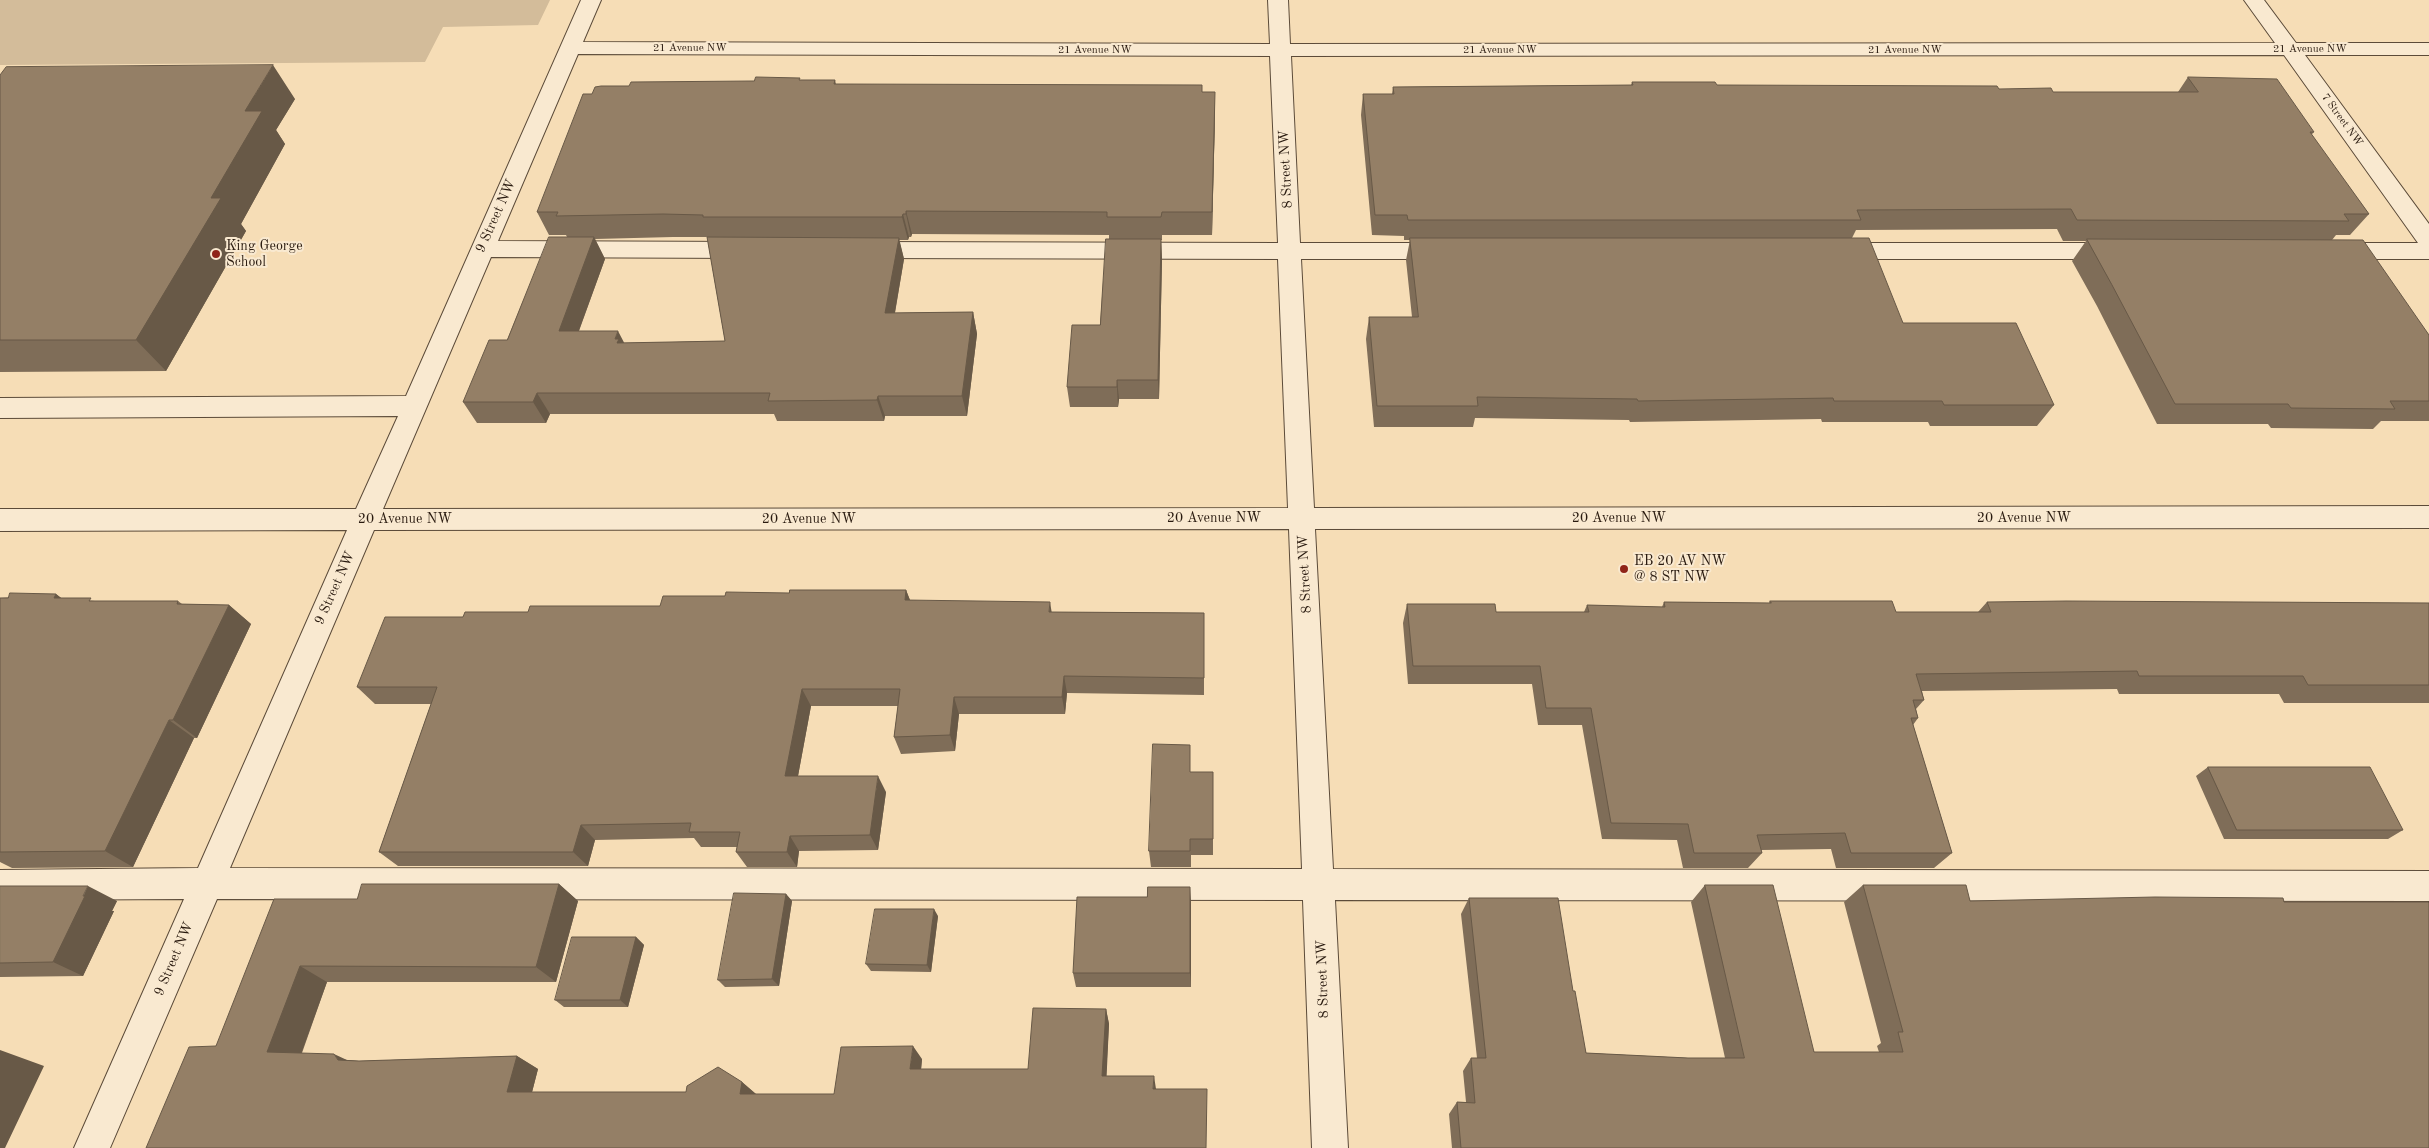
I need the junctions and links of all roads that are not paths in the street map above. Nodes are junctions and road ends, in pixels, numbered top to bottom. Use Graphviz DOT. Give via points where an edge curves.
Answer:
graph roads {
  1 [pos="591,0"];
  2 [pos="1278,0"];
  3 [pos="2254,0"];
  4 [pos="571,48"];
  5 [pos="2290,49"];
  6 [pos="2429,49"];
  7 [pos="1281,50"];
  8 [pos="2429,241"];
  9 [pos="481,249"];
  10 [pos="770,250"];
  11 [pos="849,250"];
  12 [pos="1290,251"];
  13 [pos="1470,251"];
  14 [pos="1819,251"];
  15 [pos="2139,251"];
  16 [pos="2308,251"];
  17 [pos="2429,251"];
  18 [pos="414,406"];
  19 [pos="0,408"];
  20 [pos="2429,517"];
  21 [pos="1302,518"];
  22 [pos="365,519"];
  23 [pos="0,520"];
  24 [pos="206,883"];
  25 [pos="0,885"];
  26 [pos="1319,885"];
  27 [pos="2429,886"];
  28 [pos="92,1148"];
  29 [pos="1330,1148"];
  1 -- 4 [label="street, 9 Street NW"];
  2 -- 7 [label="street, 8 Street NW"];
  3 -- 5 [label="street, 7 Street NW"];
  4 -- 7 [label="street, 21 Avenue NW"];
  4 -- 9 [label="street, 9 Street NW"];
  5 -- 6 [label="street, 21 Avenue NW"];
  5 -- 7 [label="street, 21 Avenue NW"];
  5 -- 8 [label="street, 7 Street NW"];
  7 -- 12 [label="street, 8 Street NW"];
  9 -- 10 [label="street"];
  9 -- 18 [label="street, 9 Street NW"];
  11 -- 12 [label="street"];
  12 -- 13 [label="street"];
  12 -- 21 [label="street, 8 Street NW"];
  14 -- 15 [label="street"];
  16 -- 17 [label="street"];
  18 -- 19 [label="street"];
  18 -- 22 [label="street, 9 Street NW"];
  20 -- 21 [label="street, 20 Avenue NW"];
  21 -- 22 [label="street, 20 Avenue NW"];
  21 -- 26 [label="street, 8 Street NW"];
  22 -- 23 [label="street, 20 Avenue NW"];
  22 -- 24 [label="street, 9 Street NW"];
  24 -- 25 [label="street"];
  24 -- 26 [label="street"];
  24 -- 28 [label="street, 9 Street NW"];
  26 -- 27 [label="street"];
  26 -- 29 [label="street, 8 Street NW"];
}
